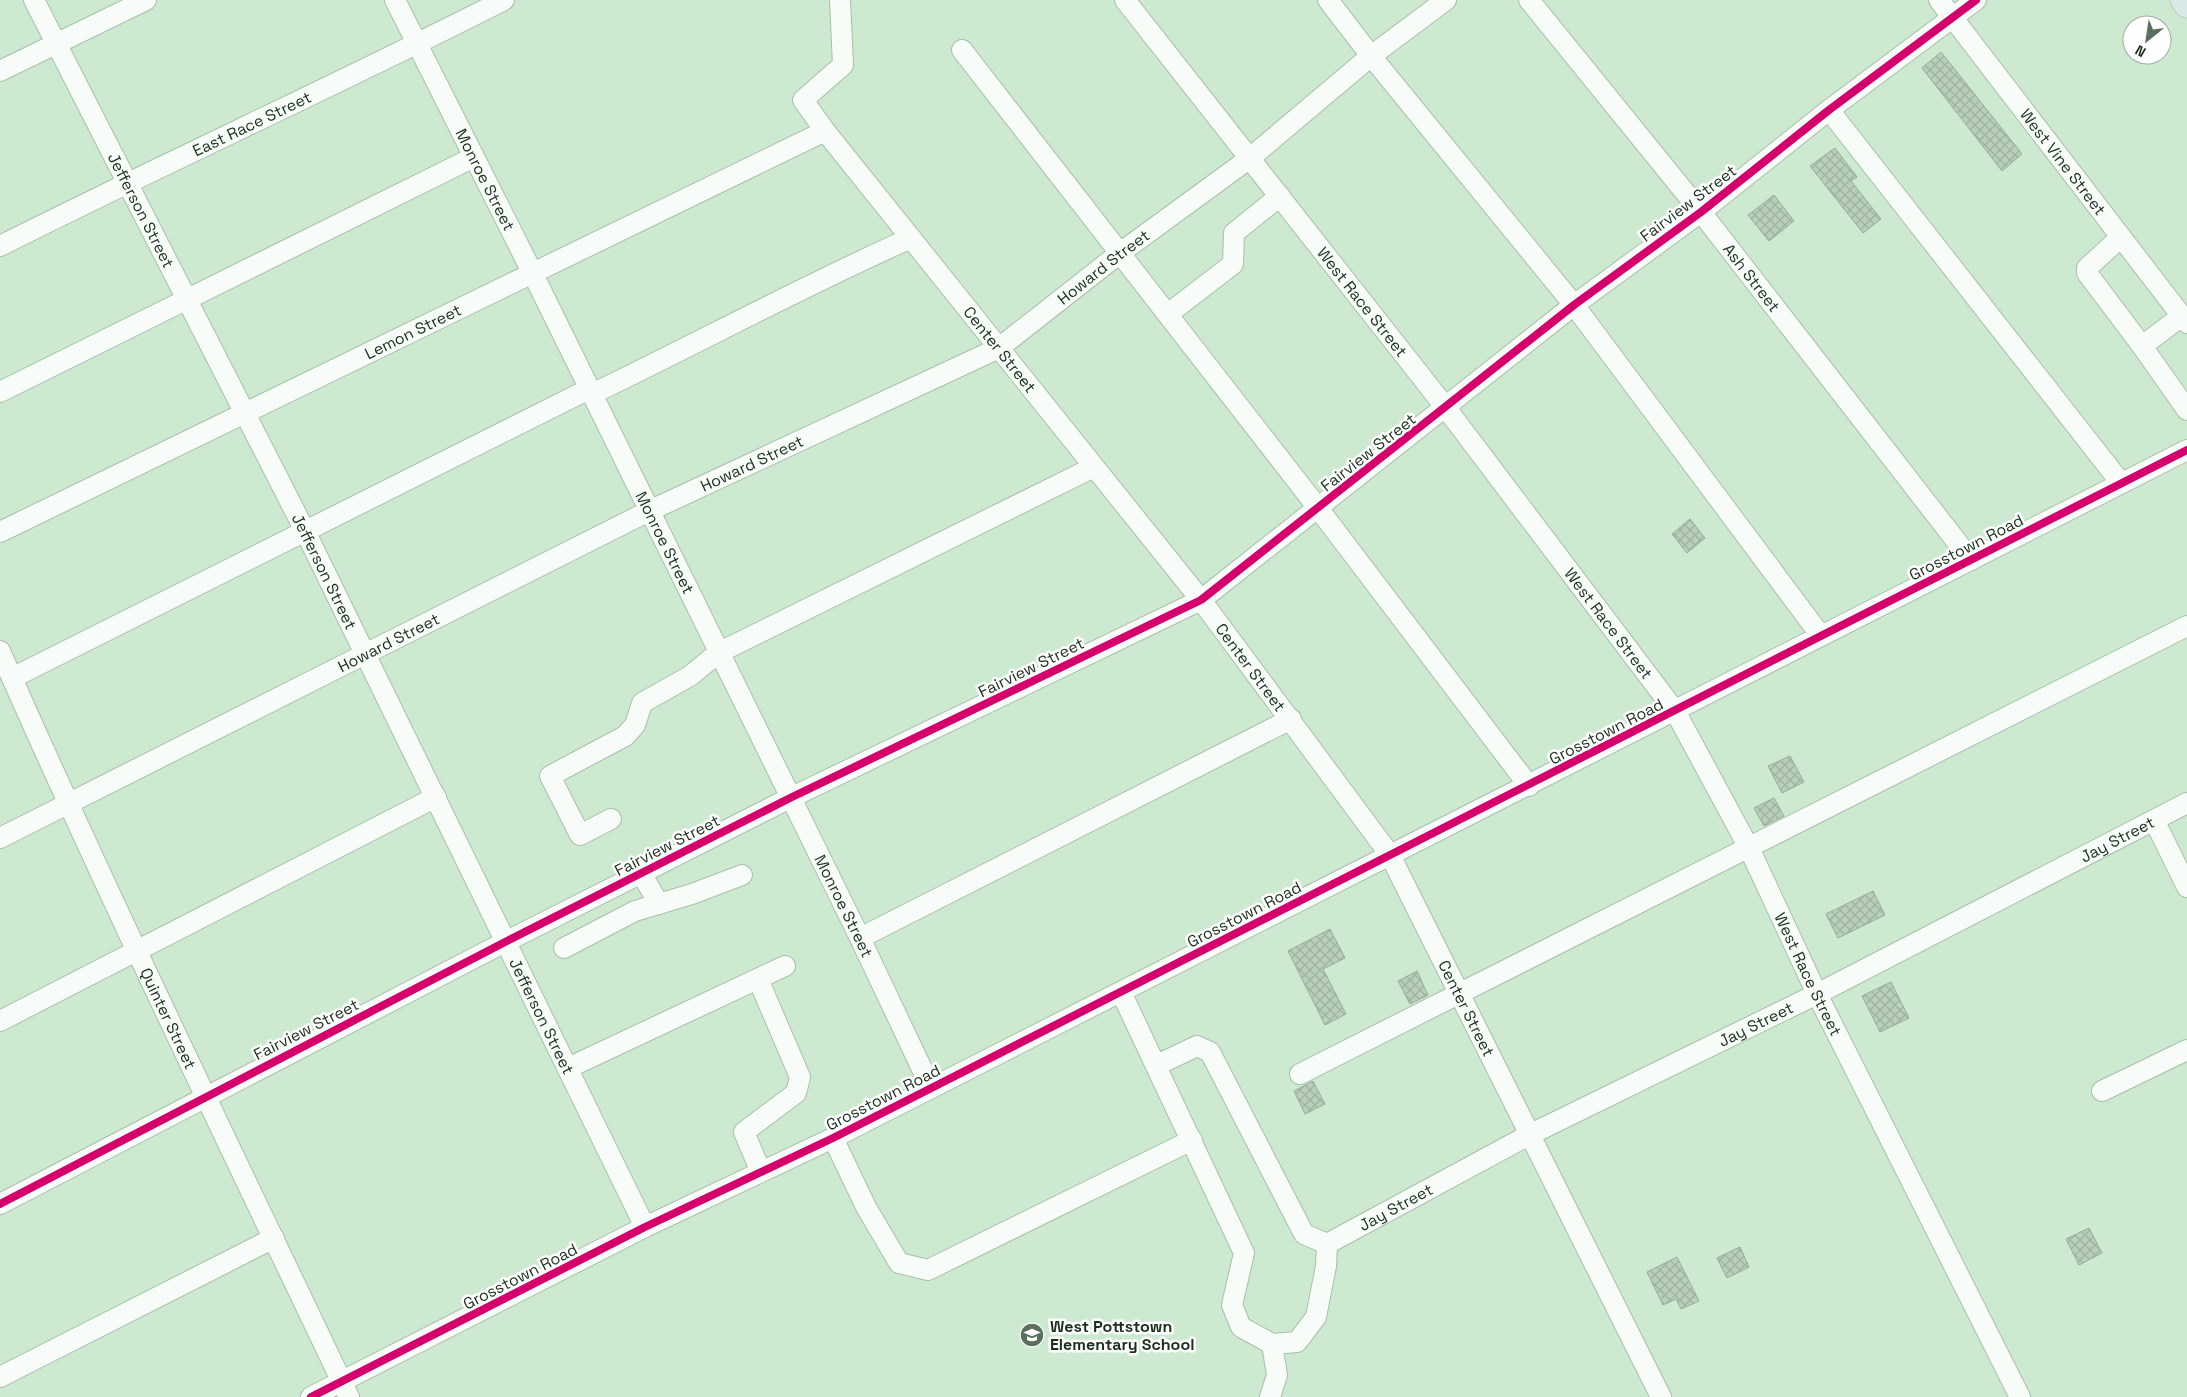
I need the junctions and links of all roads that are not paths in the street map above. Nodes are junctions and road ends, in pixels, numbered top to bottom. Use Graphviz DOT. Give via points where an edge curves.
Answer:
graph roads {
  1 [pos="34,0"];
  2 [pos="146,0"];
  3 [pos="395,0"];
  4 [pos="504,0"];
  5 [pos="840,0"];
  6 [pos="1125,0"];
  7 [pos="1328,0"];
  8 [pos="1446,0"];
  9 [pos="1529,0"];
  10 [pos="1939,0"];
  11 [pos="1976,0"];
  12 [pos="2183,0"];
  13 [pos="2187,5"];
  14 [pos="1954,19"];
  15 [pos="416,44"];
  16 [pos="56,45"];
  17 [pos="962,50"];
  18 [pos="1371,56"];
  19 [pos="0,71"];
  20 [pos="1829,110"];
  21 [pos="826,132"];
  22 [pos="474,157"];
  23 [pos="1250,158"];
  24 [pos="126,182"];
  25 [pos="1280,196"];
  26 [pos="1701,212"];
  27 [pos="2121,237"];
  28 [pos="911,238"];
  29 [pos="0,246"];
  30 [pos="1120,253"];
  31 [pos="532,272"];
  32 [pos="188,300"];
  33 [pos="1574,305"];
  34 [pos="1168,314"];
  35 [pos="2185,319"];
  36 [pos="2142,346"];
  37 [pos="999,348"];
  38 [pos="0,392"];
  39 [pos="591,392"];
  40 [pos="1446,408"];
  41 [pos="2187,410"];
  42 [pos="246,412"];
  43 [pos="2187,450"];
  44 [pos="1094,467"];
  45 [pos="2121,483"];
  46 [pos="1318,508"];
  47 [pos="649,511"];
  48 [pos="305,531"];
  49 [pos="0,532"];
  50 [pos="1971,560"];
  51 [pos="1201,600"];
  52 [pos="2187,626"];
  53 [pos="1821,636"];
  54 [pos="0,652"];
  55 [pos="718,652"];
  56 [pos="366,655"];
  57 [pos="12,678"];
  58 [pos="1675,711"];
  59 [pos="1291,719"];
  60 [pos="1530,786"];
  61 [pos="436,798"];
  62 [pos="790,798"];
  63 [pos="68,803"];
  64 [pos="2187,803"];
  65 [pos="611,818"];
  66 [pos="2154,820"];
  67 [pos="0,838"];
  68 [pos="1749,848"];
  69 [pos="1390,855"];
  70 [pos="641,873"];
  71 [pos="742,875"];
  72 [pos="2187,887"];
  73 [pos="659,904"];
  74 [pos="860,938"];
  75 [pos="507,941"];
  76 [pos="564,948"];
  77 [pos="136,950"];
  78 [pos="785,966"];
  79 [pos="758,979"];
  80 [pos="1121,992"];
  81 [pos="1458,992"];
  82 [pos="1817,994"];
  83 [pos="0,1021"];
  84 [pos="2187,1050"];
  85 [pos="1157,1065"];
  86 [pos="568,1068"];
  87 [pos="1300,1074"];
  88 [pos="931,1088"];
  89 [pos="2102,1091"];
  90 [pos="205,1098"];
  91 [pos="1529,1135"];
  92 [pos="833,1138"];
  93 [pos="1192,1140"];
  94 [pos="761,1172"];
  95 [pos="0,1204"];
  96 [pos="646,1227"];
  97 [pos="274,1238"];
  98 [pos="1327,1244"];
  99 [pos="1272,1344"];
  100 [pos="0,1377"];
  101 [pos="345,1389"];
  102 [pos="2018,1396"];
  103 [pos="311,1397"];
  104 [pos="1270,1397"];
  105 [pos="1661,1397"];
  1 -- 16 [label="street, Jefferson Street"];
  2 -- 16 [label="street"];
  3 -- 15 [label="street, Monroe Street"];
  4 -- 15 [label="street, East Race Street"];
  5 -- 21 [label="street, Center Street" via="843,65 803,100"];
  6 -- 23 [label="street, West Race Street"];
  7 -- 18 [label="street"];
  8 -- 18 [label="street, Howard Street"];
  9 -- 26 [label="street, Ash Street"];
  10 -- 14 [label="street, West Vine Street"];
  11 -- 14 [label="street, Fairview Street"];
  12 -- 13 [label="main road"];
  14 -- 20 [label="street, Fairview Street"];
  14 -- 27 [label="street, West Vine Street"];
  15 -- 22 [label="street, Monroe Street"];
  15 -- 24 [label="street, East Race Street"];
  16 -- 19 [label="street"];
  16 -- 24 [label="street, Jefferson Street"];
  17 -- 30 [label="street"];
  18 -- 23 [label="street, Howard Street"];
  18 -- 33 [label="street"];
  20 -- 26 [label="street, Fairview Street"];
  20 -- 45 [label="street"];
  21 -- 28 [label="street, Center Street"];
  21 -- 31 [label="street, Lemon Street"];
  22 -- 31 [label="street, Monroe Street"];
  22 -- 32 [label="street"];
  23 -- 25 [label="street, West Race Street"];
  23 -- 30 [label="street, Howard Street"];
  24 -- 29 [label="street, East Race Street"];
  24 -- 32 [label="street, Jefferson Street"];
  25 -- 34 [label="street" via="1234,234 1233,264"];
  25 -- 40 [label="street, West Race Street"];
  26 -- 33 [label="street, Fairview Street"];
  26 -- 50 [label="street, Ash Street"];
  27 -- 35 [label="street, West Vine Street"];
  27 -- 36 [label="street" via="2087,268 2087,273"];
  28 -- 37 [label="street, Center Street"];
  28 -- 39 [label="street"];
  30 -- 34 [label="street"];
  30 -- 37 [label="street, Howard Street"];
  31 -- 39 [label="street, Monroe Street"];
  31 -- 42 [label="street, Lemon Street"];
  32 -- 38 [label="street"];
  32 -- 42 [label="street, Jefferson Street"];
  33 -- 40 [label="street, Fairview Street"];
  33 -- 53 [label="street"];
  34 -- 46 [label="street"];
  35 -- 36 [label="street"];
  36 -- 41 [label="street"];
  37 -- 44 [label="street, Center Street"];
  37 -- 47 [label="street, Howard Street"];
  39 -- 47 [label="street, Monroe Street"];
  39 -- 48 [label="street"];
  40 -- 46 [label="street, Fairview Street"];
  40 -- 58 [label="street, West Race Street"];
  42 -- 48 [label="street, Jefferson Street"];
  42 -- 49 [label="street, Lemon Street"];
  43 -- 45 [label="street, Grosstown Road"];
  44 -- 51 [label="street, Center Street"];
  44 -- 55 [label="street"];
  45 -- 50 [label="street, Grosstown Road"];
  46 -- 51 [label="street, Fairview Street"];
  46 -- 60 [label="street"];
  47 -- 55 [label="street, Monroe Street"];
  47 -- 56 [label="street, Howard Street"];
  48 -- 56 [label="street, Jefferson Street"];
  48 -- 57 [label="street"];
  50 -- 53 [label="street, Grosstown Road"];
  51 -- 59 [label="street, Center Street"];
  51 -- 62 [label="street, Fairview Street"];
  52 -- 68 [label="street"];
  53 -- 58 [label="street, Grosstown Road"];
  54 -- 57 [label="street, Quinter Street"];
  55 -- 62 [label="street, Monroe Street"];
  55 -- 65 [label="street" via="690,676 642,703 635,725 625,736 550,776 580,835"];
  56 -- 61 [label="street, Jefferson Street"];
  56 -- 63 [label="street, Howard Street"];
  57 -- 63 [label="street, Quinter Street"];
  58 -- 60 [label="street, Grosstown Road"];
  58 -- 68 [label="street, West Race Street"];
  59 -- 69 [label="street, Center Street"];
  59 -- 74 [label="street"];
  60 -- 69 [label="street, Grosstown Road"];
  61 -- 75 [label="street, Jefferson Street"];
  61 -- 77 [label="street"];
  62 -- 70 [label="street, Fairview Street"];
  62 -- 74 [label="street, Monroe Street"];
  63 -- 67 [label="street, Howard Street"];
  63 -- 77 [label="street, Quinter Street"];
  64 -- 66 [label="street, Jay Street"];
  66 -- 72 [label="street"];
  66 -- 82 [label="street, Jay Street"];
  68 -- 81 [label="street"];
  68 -- 82 [label="street, West Race Street"];
  69 -- 80 [label="street, Grosstown Road"];
  69 -- 81 [label="street, Center Street"];
  70 -- 73 [label="street"];
  70 -- 75 [label="street, Fairview Street"];
  71 -- 73 [label="street"];
  73 -- 76 [label="street" via="635,912"];
  74 -- 88 [label="street, Monroe Street"];
  75 -- 86 [label="street, Jefferson Street"];
  75 -- 90 [label="street, Fairview Street"];
  77 -- 83 [label="street"];
  77 -- 90 [label="street, Quinter Street"];
  78 -- 79 [label="street"];
  79 -- 86 [label="street"];
  79 -- 94 [label="street" via="800,1076 796,1093 744,1132"];
  80 -- 85 [label="street"];
  80 -- 88 [label="street, Grosstown Road"];
  81 -- 87 [label="street"];
  81 -- 91 [label="street, Center Street"];
  82 -- 91 [label="street, Jay Street"];
  82 -- 102 [label="street, West Race Street"];
  84 -- 89 [label="street"];
  85 -- 93 [label="street"];
  85 -- 98 [label="street" via="1197,1046 1210,1052 1304,1234"];
  86 -- 96 [label="street, Jefferson Street"];
  88 -- 92 [label="street, Grosstown Road"];
  90 -- 95 [label="street, Fairview Street"];
  90 -- 97 [label="street, Quinter Street"];
  91 -- 98 [label="street, Jay Street"];
  91 -- 105 [label="street, Center Street"];
  92 -- 93 [label="street" via="866,1207 899,1263 928,1270"];
  92 -- 94 [label="street, Grosstown Road"];
  93 -- 99 [label="street" via="1244,1253 1232,1305 1241,1327"];
  94 -- 96 [label="street, Grosstown Road"];
  96 -- 101 [label="street, Grosstown Road"];
  97 -- 100 [label="street"];
  97 -- 101 [label="street, Quinter Street"];
  98 -- 99 [label="street" via="1316,1317 1297,1342"];
  99 -- 104 [label="street" via="1277,1375"];
  101 -- 103 [label="street, Grosstown Road"];
}
